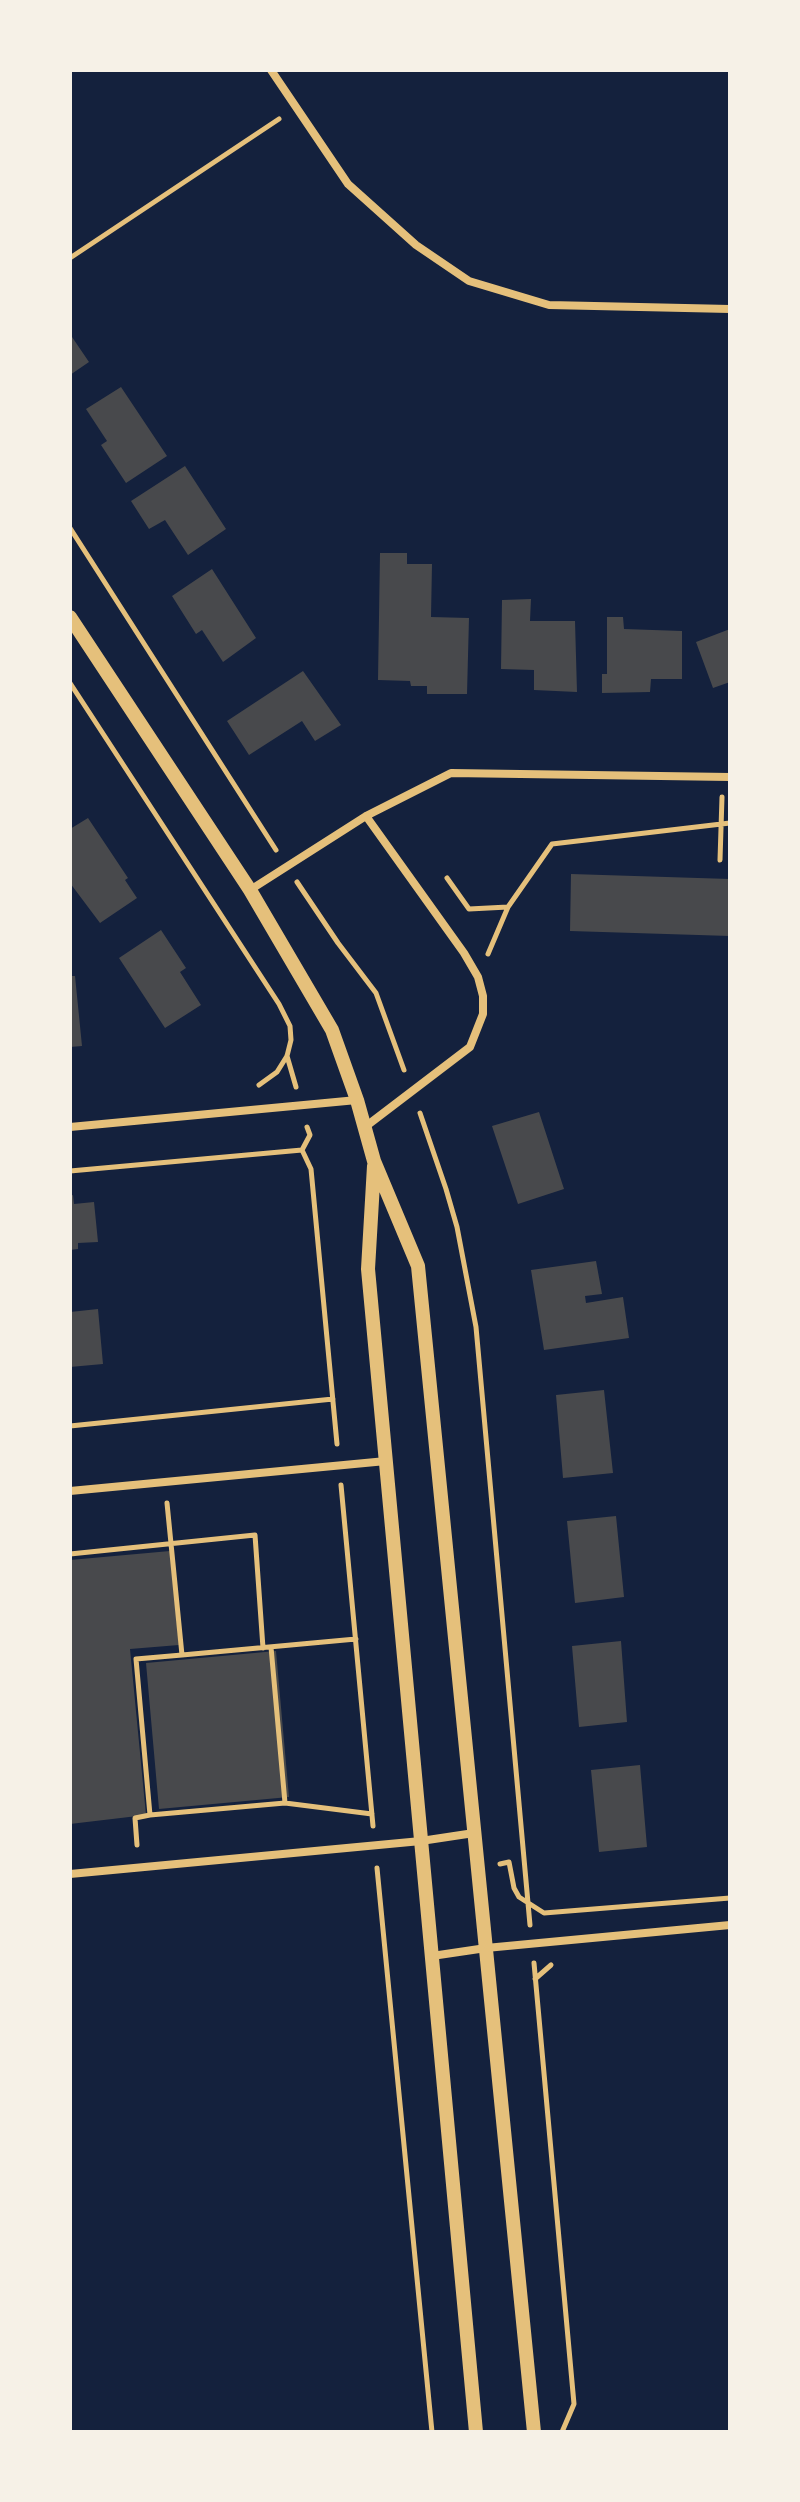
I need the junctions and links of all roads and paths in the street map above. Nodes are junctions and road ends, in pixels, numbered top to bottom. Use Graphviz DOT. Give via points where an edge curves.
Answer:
graph roads {
  1 [pos="271,70"];
  2 [pos="296,108"];
  3 [pos="70,258"];
  4 [pos="730,309"];
  5 [pos="70,528"];
  6 [pos="70,617"];
  7 [pos="70,683"];
  8 [pos="726,776"];
  9 [pos="366,816"];
  10 [pos="721,823"];
  11 [pos="730,823"];
  12 [pos="720,860"];
  13 [pos="287,867"];
  14 [pos="447,878"];
  15 [pos="250,890"];
  16 [pos="508,907"];
  17 [pos="478,977"];
  18 [pos="376,993"];
  19 [pos="249,1088"];
  20 [pos="357,1100"];
  21 [pos="70,1127"];
  22 [pos="365,1127"];
  23 [pos="310,1135"];
  24 [pos="302,1150"];
  25 [pos="374,1161"];
  26 [pos="70,1171"];
  27 [pos="446,1189"];
  28 [pos="333,1399"];
  29 [pos="70,1426"];
  30 [pos="386,1461"];
  31 [pos="339,1465"];
  32 [pos="165,1482"];
  33 [pos="70,1491"];
  34 [pos="172,1545"];
  35 [pos="70,1554"];
  36 [pos="356,1639"];
  37 [pos="267,1647"];
  38 [pos="182,1655"];
  39 [pos="285,1803"];
  40 [pos="372,1814"];
  41 [pos="150,1815"];
  42 [pos="474,1833"];
  43 [pos="421,1841"];
  44 [pos="375,1846"];
  45 [pos="140,1867"];
  46 [pos="478,1869"];
  47 [pos="70,1874"];
  48 [pos="730,1898"];
  49 [pos="528,1904"];
  50 [pos="730,1925"];
  51 [pos="532,1944"];
  52 [pos="486,1948"];
  53 [pos="432,1956"];
  54 [pos="432,2432"];
  55 [pos="476,2432"];
  56 [pos="534,2432"];
  57 [pos="562,2432"];
  1 -- 2 [label="street"];
  2 -- 3 [label="path"];
  2 -- 4 [label="street" via="348,184 416,245 469,281 549,305"];
  5 -- 13 [label="path"];
  6 -- 15 [label="street"];
  7 -- 19 [label="path" via="290,1026 287,1056 277,1072"];
  8 -- 9 [label="street" via="451,773"];
  8 -- 10 [label="path"];
  9 -- 13 [label="street"];
  9 -- 17 [label="street"];
  10 -- 11 [label="path"];
  10 -- 12 [label="path"];
  10 -- 16 [label="path" via="552,844"];
  13 -- 15 [label="street"];
  13 -- 18 [label="path"];
  14 -- 16 [label="path" via="469,909"];
  15 -- 20 [label="street" via="332,1030"];
  16 -- 17 [label="path"];
  17 -- 22 [label="street" via="483,1014 470,1047"];
  20 -- 21 [label="street"];
  20 -- 22 [label="street"];
  22 -- 25 [label="street"];
  23 -- 24 [label="path"];
  24 -- 26 [label="path"];
  24 -- 28 [label="path" via="311,1169"];
  25 -- 30 [label="street" via="368,1269"];
  25 -- 42 [label="street" via="418,1266"];
  27 -- 49 [label="path" via="476,1327"];
  28 -- 29 [label="path"];
  28 -- 31 [label="path"];
  30 -- 31 [label="street"];
  30 -- 43 [label="street"];
  31 -- 32 [label="street"];
  31 -- 36 [label="path"];
  32 -- 33 [label="street"];
  32 -- 34 [label="path"];
  34 -- 35 [label="path"];
  34 -- 37 [label="path" via="255,1535"];
  34 -- 38 [label="path"];
  36 -- 37 [label="path"];
  36 -- 40 [label="path"];
  37 -- 38 [label="path"];
  37 -- 39 [label="path"];
  38 -- 41 [label="path" via="136,1659"];
  39 -- 40 [label="path"];
  39 -- 41 [label="path"];
  40 -- 44 [label="path"];
  41 -- 45 [label="path" via="135,1818"];
  42 -- 43 [label="street"];
  42 -- 46 [label="street"];
  43 -- 44 [label="street"];
  43 -- 53 [label="street"];
  44 -- 45 [label="street"];
  44 -- 54 [label="path"];
  45 -- 47 [label="street"];
  46 -- 49 [label="path" via="509,1862 514,1888"];
  46 -- 52 [label="street"];
  48 -- 49 [label="path" via="561,1913 544,1913"];
  49 -- 51 [label="path"];
  50 -- 51 [label="street"];
  51 -- 52 [label="street"];
  51 -- 57 [label="path" via="574,2404"];
  52 -- 53 [label="street"];
  52 -- 56 [label="street"];
  53 -- 55 [label="street"];
}
